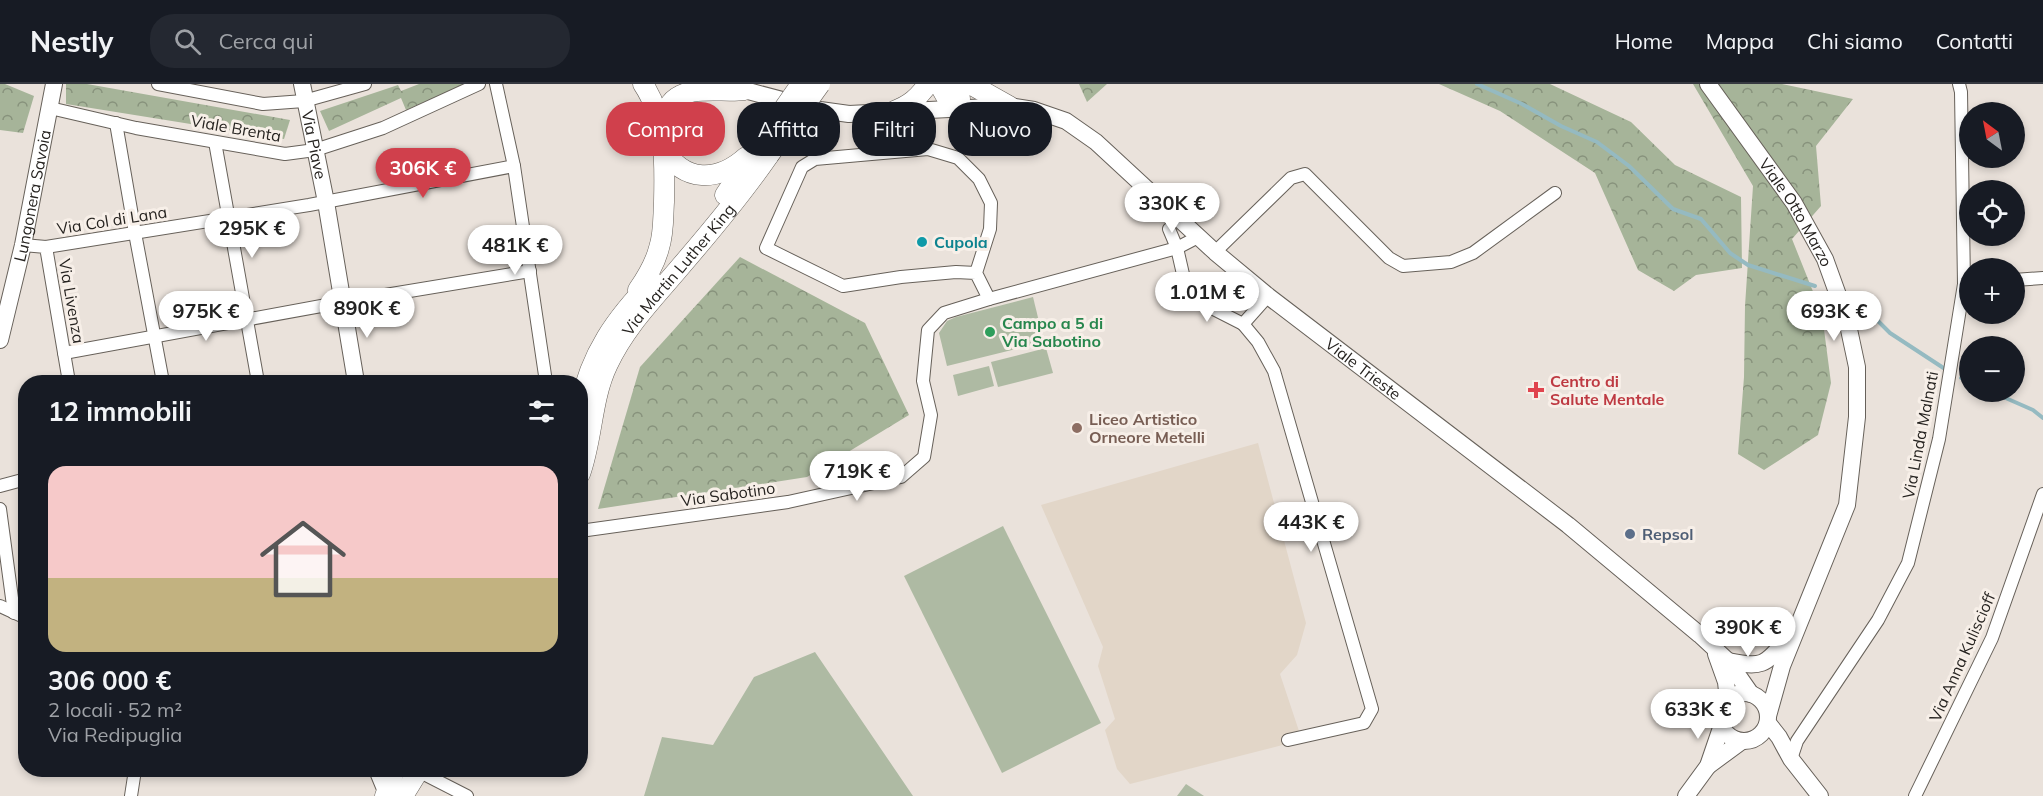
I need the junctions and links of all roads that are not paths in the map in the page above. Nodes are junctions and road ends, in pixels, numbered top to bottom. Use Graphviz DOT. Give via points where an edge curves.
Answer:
graph roads {
  1 [pos="54,84"];
  2 [pos="158,84"];
  3 [pos="302,84"];
  4 [pos="365,84"];
  5 [pos="479,84"];
  6 [pos="496,84"];
  7 [pos="643,84"];
  8 [pos="720,84"];
  9 [pos="801,84"];
  10 [pos="820,84"];
  11 [pos="928,84"];
  12 [pos="939,84"];
  13 [pos="958,84"];
  14 [pos="970,84"];
  15 [pos="1708,84"];
  16 [pos="1959,84"];
  17 [pos="744,90"];
  18 [pos="665,100"];
  19 [pos="304,101"];
  20 [pos="791,102"];
  21 [pos="805,102"];
  22 [pos="913,102"];
  23 [pos="950,102"];
  24 [pos="959,102"];
  25 [pos="1002,102"];
  26 [pos="50,108"];
  27 [pos="852,114"];
  28 [pos="1052,116"];
  29 [pos="116,123"];
  30 [pos="215,142"];
  31 [pos="315,150"];
  32 [pos="664,156"];
  33 [pos="668,156"];
  34 [pos="753,156"];
  35 [pos="759,156"];
  36 [pos="760,156"];
  37 [pos="514,166"];
  38 [pos="1555,194"];
  39 [pos="326,202"];
  40 [pos="1166,206"];
  41 [pos="230,218"];
  42 [pos="1168,229"];
  43 [pos="135,233"];
  44 [pos="1198,237"];
  45 [pos="23,245"];
  46 [pos="46,247"];
  47 [pos="1177,248"];
  48 [pos="1215,252"];
  49 [pos="1155,254"];
  50 [pos="1966,258"];
  51 [pos="530,271"];
  52 [pos="976,273"];
  53 [pos="2043,278"];
  54 [pos="2025,279"];
  55 [pos="1268,296"];
  56 [pos="989,299"];
  57 [pos="343,302"];
  58 [pos="629,305"];
  59 [pos="248,319"];
  60 [pos="1243,324"];
  61 [pos="1960,324"];
  62 [pos="154,337"];
  63 [pos="0,340"];
  64 [pos="64,353"];
  65 [pos="68,375"];
  66 [pos="162,375"];
  67 [pos="257,375"];
  68 [pos="355,375"];
  69 [pos="545,375"];
  70 [pos="588,380"];
  71 [pos="588,436"];
  72 [pos="18,481"];
  73 [pos="0,486"];
  74 [pos="2043,494"];
  75 [pos="0,509"];
  76 [pos="588,530"];
  77 [pos="18,604"];
  78 [pos="0,606"];
  79 [pos="18,614"];
  80 [pos="1797,625"];
  81 [pos="1713,647"];
  82 [pos="1728,661"];
  83 [pos="1782,666"];
  84 [pos="1752,695"];
  85 [pos="1728,700"];
  86 [pos="1768,719"];
  87 [pos="1722,725"];
  88 [pos="1288,740"];
  89 [pos="1746,741"];
  90 [pos="1789,755"];
  91 [pos="1708,766"];
  92 [pos="134,777"];
  93 [pos="379,777"];
  94 [pos="394,777"];
  95 [pos="411,777"];
  96 [pos="432,777"];
  97 [pos="391,795"];
  98 [pos="131,796"];
  99 [pos="467,796"];
  100 [pos="1686,796"];
  101 [pos="1820,796"];
  102 [pos="1915,796"];
  1 -- 26 [label="street, Lungonera Savoia"];
  2 -- 19 [label="street, Viale Brenta" via="263,105"];
  3 -- 19 [label="street, Via Piave"];
  4 -- 19 [label="street, Viale Brenta"];
  5 -- 31 [label="street, Viale Brenta" via="383,128"];
  6 -- 37 [label="street"];
  7 -- 18 [label="main road"];
  8 -- 17 [label="street, Viale Trieste"];
  9 -- 20 [label="main road, Via Martin Luther King, bridge"];
  10 -- 21 [label="main road, Via Martin Luther King, bridge"];
  11 -- 22 [label="main road"];
  12 -- 23 [label="main road"];
  13 -- 24 [label="main road"];
  14 -- 25 [label="main road"];
  15 -- 80 [label="street, Viale Otto Marzo" via="1794,203 1825,260 1847,320 1857,367 1857,417 1847,505"];
  16 -- 50 [label="street, Via Linda Malnati"];
  17 -- 18 [label="main road" via="691,92"];
  17 -- 27 [label="street, Viale Trieste" via="820,110"];
  19 -- 31 [label="street, Via Piave"];
  26 -- 29 [label="street, Viale Brenta"];
  26 -- 45 [label="street, Lungonera Savoia"];
  28 -- 40 [label="street, Viale Trieste" via="1096,142"];
  29 -- 30 [label="street, Viale Brenta"];
  29 -- 43 [label="street"];
  30 -- 31 [label="street, Viale Brenta" via="285,154"];
  30 -- 41 [label="street"];
  31 -- 39 [label="street, Via Piave"];
  32 -- 58 [label="main road" via="660,246"];
  33 -- 34 [label="main road" via="680,168 700,176 722,173"];
  35 -- 58 [label="main road, Via Martin Luther King"];
  36 -- 71 [label="main road, Via Martin Luther King" via="740,196 621,339 596,397"];
  37 -- 39 [label="street, Via Col di Lana"];
  37 -- 51 [label="street"];
  38 -- 48 [label="street" via="1473,253 1451,262 1403,266 1389,258 1305,174 1291,178"];
  39 -- 41 [label="street, Via Col di Lana"];
  39 -- 57 [label="street, Via Piave"];
  40 -- 42 [label="street"];
  40 -- 44 [label="street, Viale Trieste"];
  41 -- 43 [label="street, Via Col di Lana"];
  41 -- 59 [label="street"];
  42 -- 47 [label="street"];
  42 -- 49 [label="street"];
  43 -- 46 [label="street, Via Col di Lana"];
  43 -- 62 [label="street"];
  44 -- 47 [label="street, Via Sabotino"];
  44 -- 48 [label="street, Viale Trieste"];
  45 -- 46 [label="street, Via Livenza"];
  45 -- 63 [label="street, Lungonera Savoia"];
  46 -- 64 [label="street, Via Livenza"];
  47 -- 49 [label="street, Via Sabotino"];
  47 -- 60 [label="street" via="1188,296"];
  48 -- 55 [label="street, Viale Trieste"];
  49 -- 56 [label="street, Via Sabotino"];
  51 -- 57 [label="street"];
  51 -- 69 [label="street"];
  52 -- 52 [label="street" via="990,229 991,204 979,179 958,158 928,149 815,159 802,167 766,248 843,286 901,277"];
  52 -- 56 [label="street"];
  53 -- 54 [label="street"];
  55 -- 60 [label="street"];
  55 -- 81 [label="street, Viale Trieste" via="1568,525"];
  56 -- 76 [label="street, Via Sabotino" via="944,313 928,330 922,381 931,415 924,457 901,477 788,502"];
  57 -- 59 [label="street"];
  57 -- 68 [label="street, Via Piave"];
  58 -- 70 [label="main road, Via Martin Luther King" via="609,332"];
  59 -- 62 [label="street"];
  59 -- 67 [label="street"];
  60 -- 88 [label="street" via="1274,372 1372,709 1364,723"];
  61 -- 90 [label="street, Via Linda Malnati" via="1939,439 1908,563 1878,620"];
  62 -- 64 [label="street"];
  62 -- 66 [label="street"];
  64 -- 65 [label="street, Via Livenza"];
  72 -- 73 [label="street"];
  74 -- 102 [label="street, Via Anna Kuliscioff" via="1992,638"];
  75 -- 77 [label="street"];
  78 -- 79 [label="street"];
  80 -- 82 [label="street" via="1772,658 1746,665"];
  80 -- 83 [label="street, Viale Otto Marzo"];
  81 -- 82 [label="street, Viale Trieste"];
  81 -- 85 [label="street, Viale Trieste"];
  82 -- 84 [label="street, Viale Trieste"];
  83 -- 84 [label="street, Viale Otto Marzo"];
  83 -- 86 [label="street, Viale Otto Marzo"];
  84 -- 85 [label="street" via="1743,693"];
  84 -- 86 [label="street" via="1764,703"];
  85 -- 87 [label="street" via="1721,712"];
  86 -- 89 [label="street" via="1761,734"];
  86 -- 90 [label="street"];
  87 -- 89 [label="street" via="1727,734"];
  87 -- 91 [label="street"];
  89 -- 90 [label="street"];
  89 -- 91 [label="street"];
  90 -- 101 [label="street"];
  91 -- 100 [label="street"];
  92 -- 98 [label="street"];
  93 -- 97 [label="street"];
  94 -- 97 [label="main road"];
  95 -- 97 [label="main road"];
  96 -- 99 [label="street"];
}
